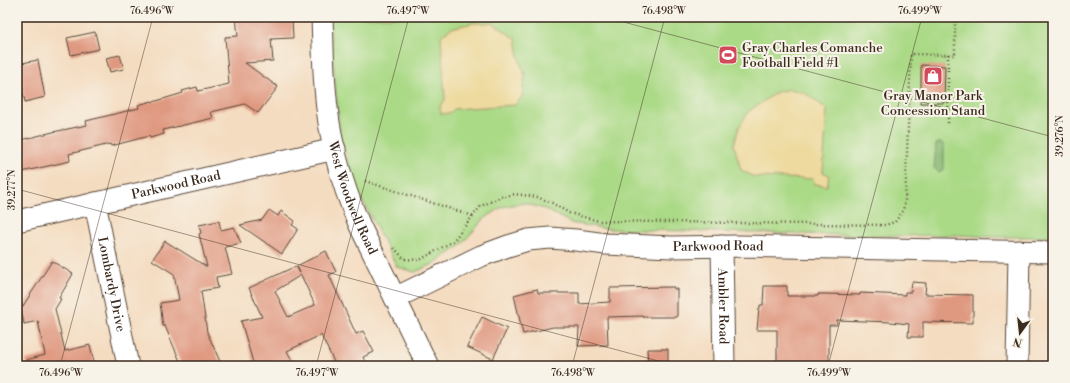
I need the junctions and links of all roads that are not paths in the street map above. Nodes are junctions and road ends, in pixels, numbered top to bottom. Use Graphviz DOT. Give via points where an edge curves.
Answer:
graph roads {
  1 [pos="322,17"];
  2 [pos="335,149"];
  3 [pos="95,204"];
  4 [pos="17,221"];
  5 [pos="722,246"];
  6 [pos="1019,251"];
  7 [pos="1053,252"];
  8 [pos="395,298"];
  9 [pos="128,366"];
  10 [pos="428,366"];
  11 [pos="724,366"];
  12 [pos="1017,366"];
  1 -- 2 [label="street, West Woodwell Road" via="325,88"];
  2 -- 3 [label="street, Parkwood Road"];
  2 -- 8 [label="street, West Woodwell Road" via="352,207"];
  3 -- 4 [label="street, Parkwood Road"];
  3 -- 9 [label="street, Lombardy Drive"];
  5 -- 6 [label="street, Parkwood Road"];
  5 -- 8 [label="street, Parkwood Road" via="606,244 550,238 528,240 481,256"];
  5 -- 11 [label="street, Ambler Road"];
  6 -- 7 [label="street, Parkwood Road"];
  6 -- 12 [label="street"];
  8 -- 10 [label="street, West Woodwell Road"];
}
